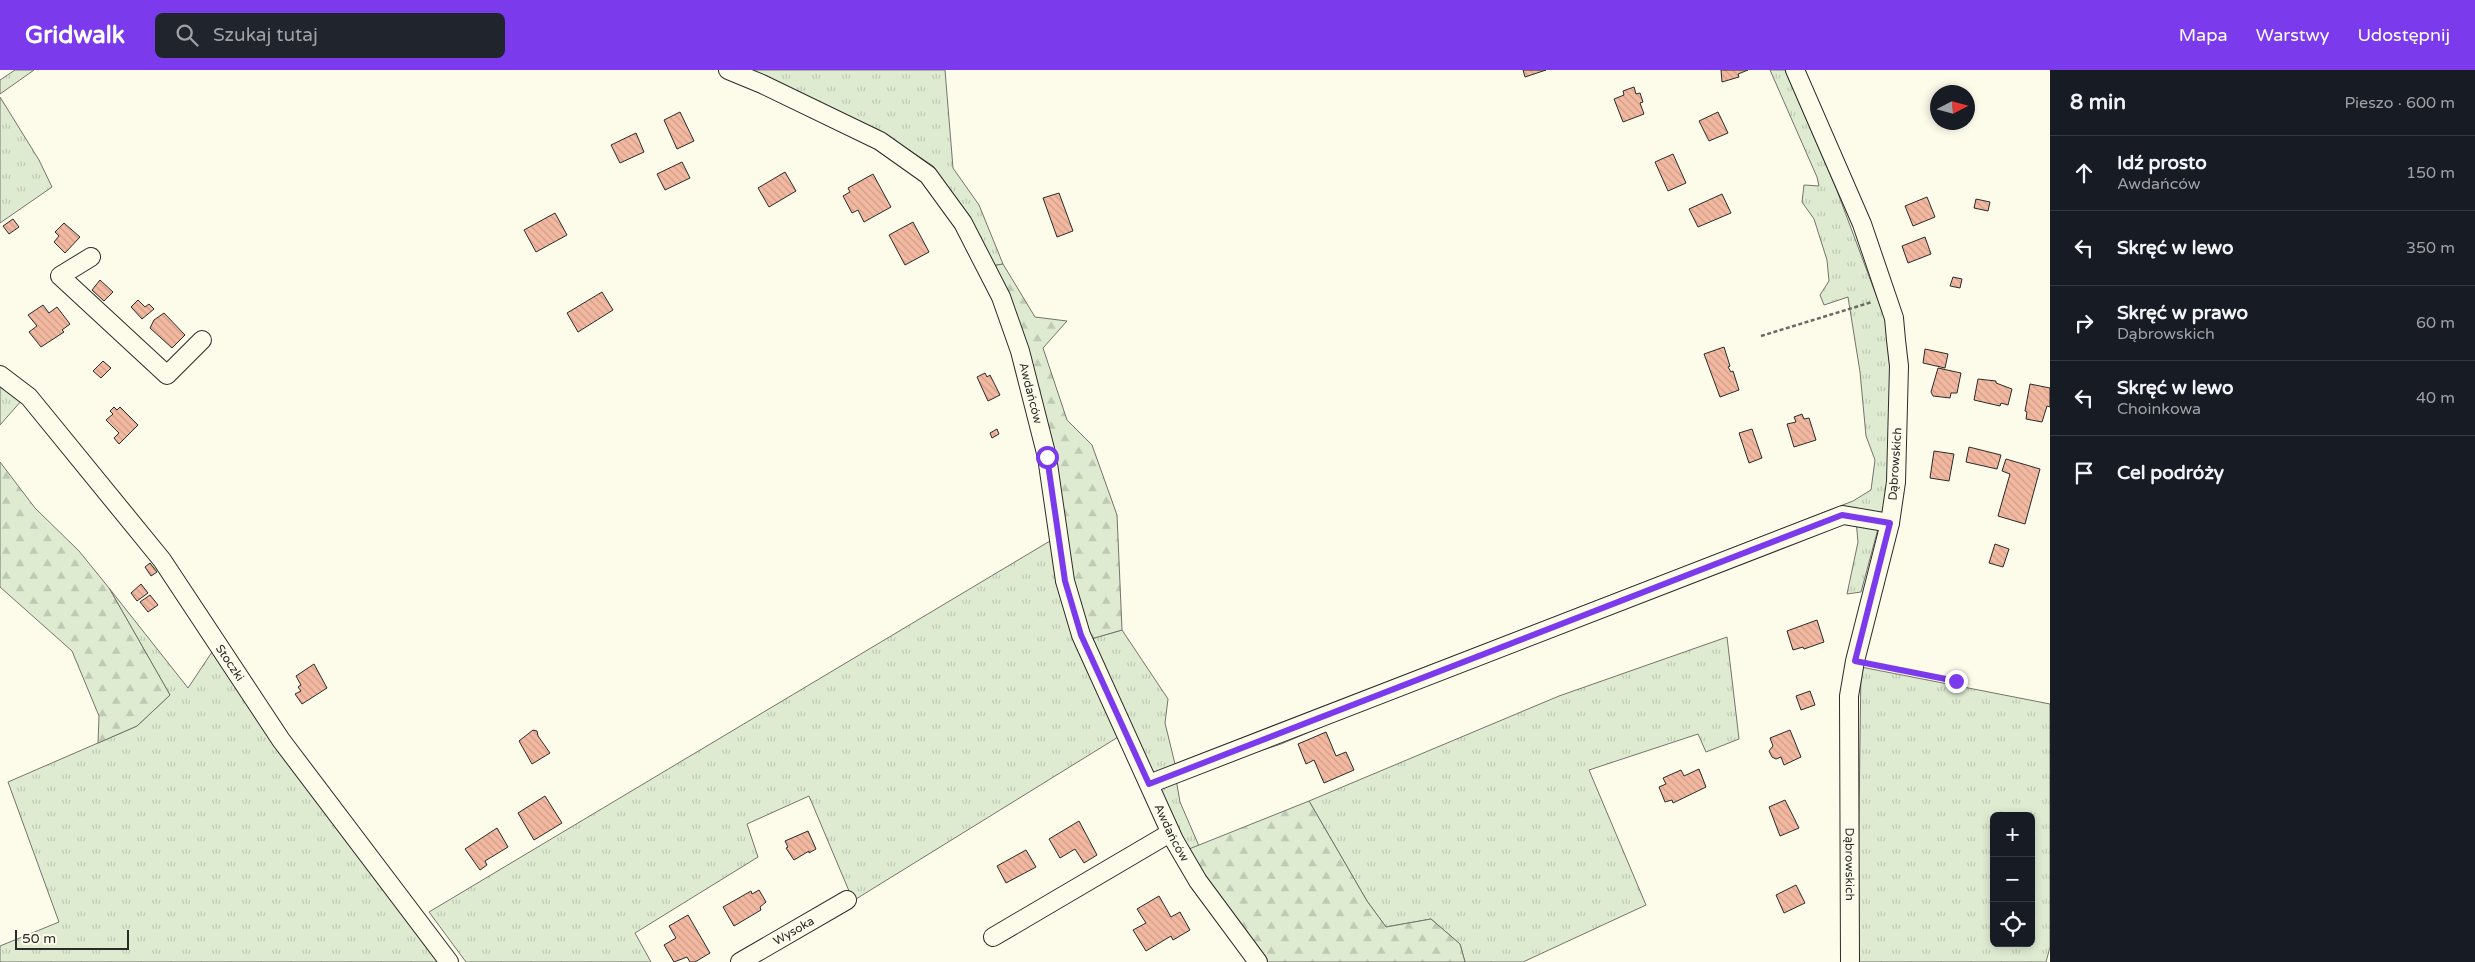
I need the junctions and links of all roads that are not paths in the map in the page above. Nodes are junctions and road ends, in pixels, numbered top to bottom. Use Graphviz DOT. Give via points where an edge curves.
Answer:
graph roads {
  1 [pos="728,70"];
  2 [pos="1795,70"];
  3 [pos="91,257"];
  4 [pos="202,340"];
  5 [pos="0,375"];
  6 [pos="1890,523"];
  7 [pos="1149,784"];
  8 [pos="1170,833"];
  9 [pos="847,900"];
  10 [pos="993,937"];
  11 [pos="449,962"];
  12 [pos="740,962"];
  13 [pos="1258,962"];
  14 [pos="1850,962"];
  1 -- 7 [label="street, Awdańców" via="880,141 928,175 963,223 1001,297 1020,351 1047,457 1065,581 1081,635"];
  2 -- 6 [label="street, Dąbrowskich" via="1862,224 1894,318 1899,366 1898,454"];
  3 -- 4 [label="street" via="60,276 167,375"];
  5 -- 11 [label="street, Stoczki" via="29,397 162,560 281,740"];
  6 -- 7 [label="street" via="1842,515"];
  6 -- 14 [label="street, Dąbrowskich" via="1849,696"];
  7 -- 8 [label="street, Awdańców"];
  8 -- 10 [label="street"];
  8 -- 13 [label="street, Awdańców" via="1198,881"];
  9 -- 12 [label="street, Wysoka"];
}
